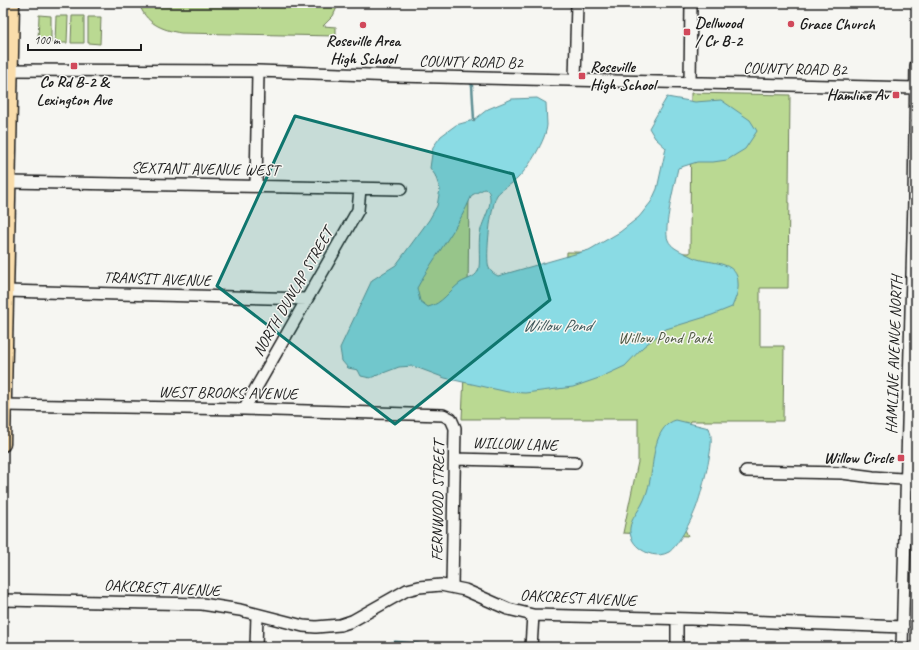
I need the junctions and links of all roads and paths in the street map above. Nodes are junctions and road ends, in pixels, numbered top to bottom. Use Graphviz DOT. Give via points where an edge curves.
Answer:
graph roads {
  1 [pos="12,3"];
  2 [pos="577,3"];
  3 [pos="691,3"];
  4 [pos="916,65"];
  5 [pos="7,70"];
  6 [pos="258,71"];
  7 [pos="576,80"];
  8 [pos="690,82"];
  9 [pos="916,88"];
  10 [pos="8,182"];
  11 [pos="256,186"];
  12 [pos="360,189"];
  13 [pos="401,189"];
  14 [pos="915,200"];
  15 [pos="6,290"];
  16 [pos="307,299"];
  17 [pos="3,405"];
  18 [pos="244,409"];
  19 [pos="451,419"];
  20 [pos="3,444"];
  21 [pos="455,459"];
  22 [pos="575,462"];
  23 [pos="746,471"];
  24 [pos="911,480"];
  25 [pos="452,586"];
  26 [pos="3,600"];
  27 [pos="257,615"];
  28 [pos="532,615"];
  29 [pos="677,619"];
  30 [pos="903,627"];
  31 [pos="256,647"];
  32 [pos="531,647"];
  33 [pos="677,647"];
  34 [pos="902,647"];
  1 -- 5 [label="main road"];
  2 -- 7 [label="street"];
  3 -- 8 [label="street"];
  4 -- 9 [label="street, HAMLINE AVENUE NORTH"];
  5 -- 6 [label="street, COUNTY ROAD B2"];
  5 -- 10 [label="main road"];
  6 -- 7 [label="street, COUNTY ROAD B2"];
  6 -- 11 [label="street"];
  7 -- 8 [label="street, COUNTY ROAD B2"];
  8 -- 9 [label="street, COUNTY ROAD B2"];
  9 -- 14 [label="street, HAMLINE AVENUE NORTH"];
  10 -- 11 [label="street, SEXTANT AVENUE WEST"];
  10 -- 15 [label="main road"];
  11 -- 12 [label="street, SEXTANT AVENUE WEST"];
  12 -- 13 [label="street, SEXTANT AVENUE WEST"];
  12 -- 16 [label="street, NORTH DUNLAP STREET" via="358,210"];
  14 -- 24 [label="street, HAMLINE AVENUE NORTH"];
  15 -- 16 [label="street, TRANSIT AVENUE"];
  15 -- 17 [label="main road"];
  16 -- 18 [label="street, NORTH DUNLAP STREET"];
  17 -- 18 [label="street, WEST BROOKS AVENUE"];
  17 -- 20 [label="main road"];
  18 -- 19 [label="street, WEST BROOKS AVENUE" via="443,415"];
  19 -- 21 [label="street, FERNWOOD STREET" via="456,428"];
  21 -- 22 [label="street, WILLOW LANE"];
  21 -- 25 [label="street, FERNWOOD STREET"];
  23 -- 24 [label="street" via="842,473"];
  24 -- 30 [label="street, HAMLINE AVENUE NORTH"];
  25 -- 27 [label="street, OAKCREST AVENUE" via="430,585 407,590 352,621 328,627 304,626"];
  25 -- 28 [label="street, OAKCREST AVENUE" via="508,609"];
  26 -- 27 [label="street, OAKCREST AVENUE" via="183,603 224,607"];
  27 -- 31 [label="street"];
  28 -- 29 [label="street, OAKCREST AVENUE"];
  28 -- 32 [label="street"];
  29 -- 30 [label="street, OAKCREST AVENUE"];
  29 -- 33 [label="street"];
  30 -- 34 [label="street, HAMLINE AVENUE NORTH"];
}
